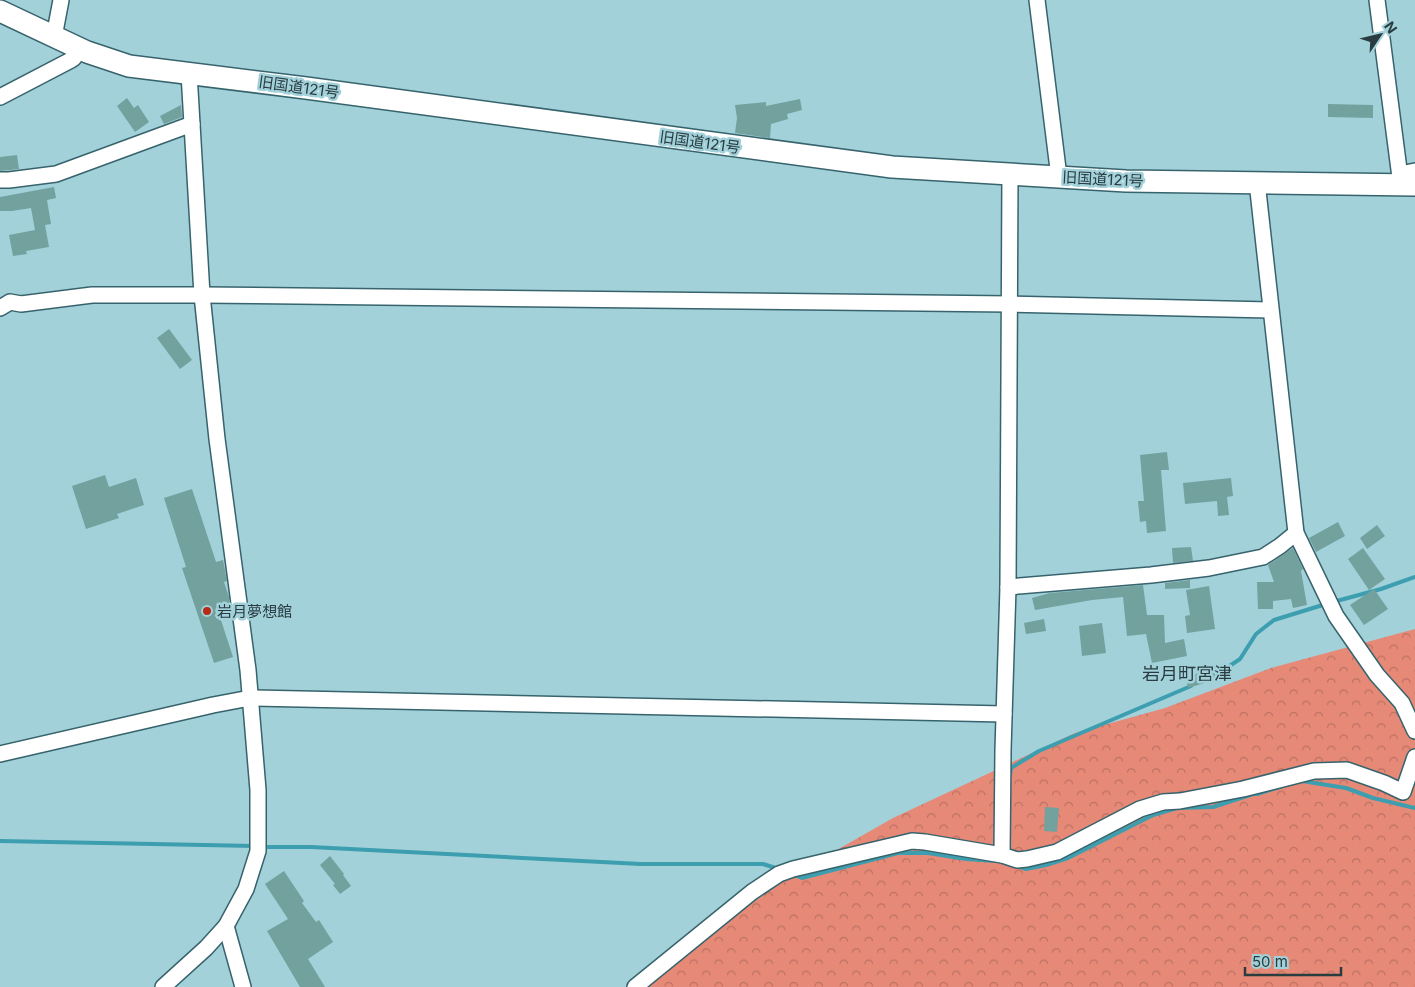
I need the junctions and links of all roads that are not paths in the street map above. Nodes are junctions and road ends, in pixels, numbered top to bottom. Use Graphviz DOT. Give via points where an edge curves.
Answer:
graph roads {
  1 [pos="61,0"];
  2 [pos="1036,0"];
  3 [pos="1377,0"];
  4 [pos="0,11"];
  5 [pos="54,37"];
  6 [pos="77,47"];
  7 [pos="189,73"];
  8 [pos="0,97"];
  9 [pos="192,124"];
  10 [pos="1010,174"];
  11 [pos="1059,177"];
  12 [pos="1408,178"];
  13 [pos="0,180"];
  14 [pos="1257,182"];
  15 [pos="202,295"];
  16 [pos="1010,304"];
  17 [pos="0,308"];
  18 [pos="1270,310"];
  19 [pos="1296,533"];
  20 [pos="1008,587"];
  21 [pos="250,698"];
  22 [pos="1004,714"];
  23 [pos="1415,731"];
  24 [pos="0,754"];
  25 [pos="1415,757"];
  26 [pos="1002,855"];
  27 [pos="226,926"];
  28 [pos="163,987"];
  29 [pos="243,987"];
  30 [pos="635,987"];
  1 -- 5 [label="street"];
  2 -- 11 [label="street"];
  3 -- 12 [label="street"];
  4 -- 5 [label="street, 旧国道121号"];
  5 -- 6 [label="street, 旧国道121号"];
  6 -- 7 [label="street, 旧国道121号" via="129,66"];
  6 -- 8 [label="street" via="71,60"];
  7 -- 9 [label="street"];
  7 -- 10 [label="street, 旧国道121号" via="892,167"];
  9 -- 13 [label="street" via="56,174"];
  9 -- 15 [label="street"];
  10 -- 11 [label="street, 旧国道121号"];
  10 -- 16 [label="street"];
  11 -- 14 [label="street, 旧国道121号"];
  12 -- 14 [label="street, 旧国道121号"];
  14 -- 18 [label="street"];
  15 -- 16 [label="street"];
  15 -- 17 [label="street" via="92,295 21,304 10,302"];
  15 -- 21 [label="street"];
  16 -- 18 [label="street"];
  16 -- 20 [label="street"];
  18 -- 19 [label="street"];
  19 -- 20 [label="street" via="1263,557 1209,568"];
  19 -- 23 [label="street" via="1336,616 1377,676 1402,703"];
  20 -- 22 [label="street"];
  21 -- 22 [label="street"];
  21 -- 24 [label="street"];
  21 -- 27 [label="street" via="258,790 258,851 246,888"];
  22 -- 26 [label="street"];
  25 -- 26 [label="street" via="1403,792 1347,770 1314,771 1140,809 1045,856 1017,860"];
  26 -- 30 [label="street" via="912,842 779,874 752,892"];
  27 -- 28 [label="street"];
  27 -- 29 [label="street"];
}
